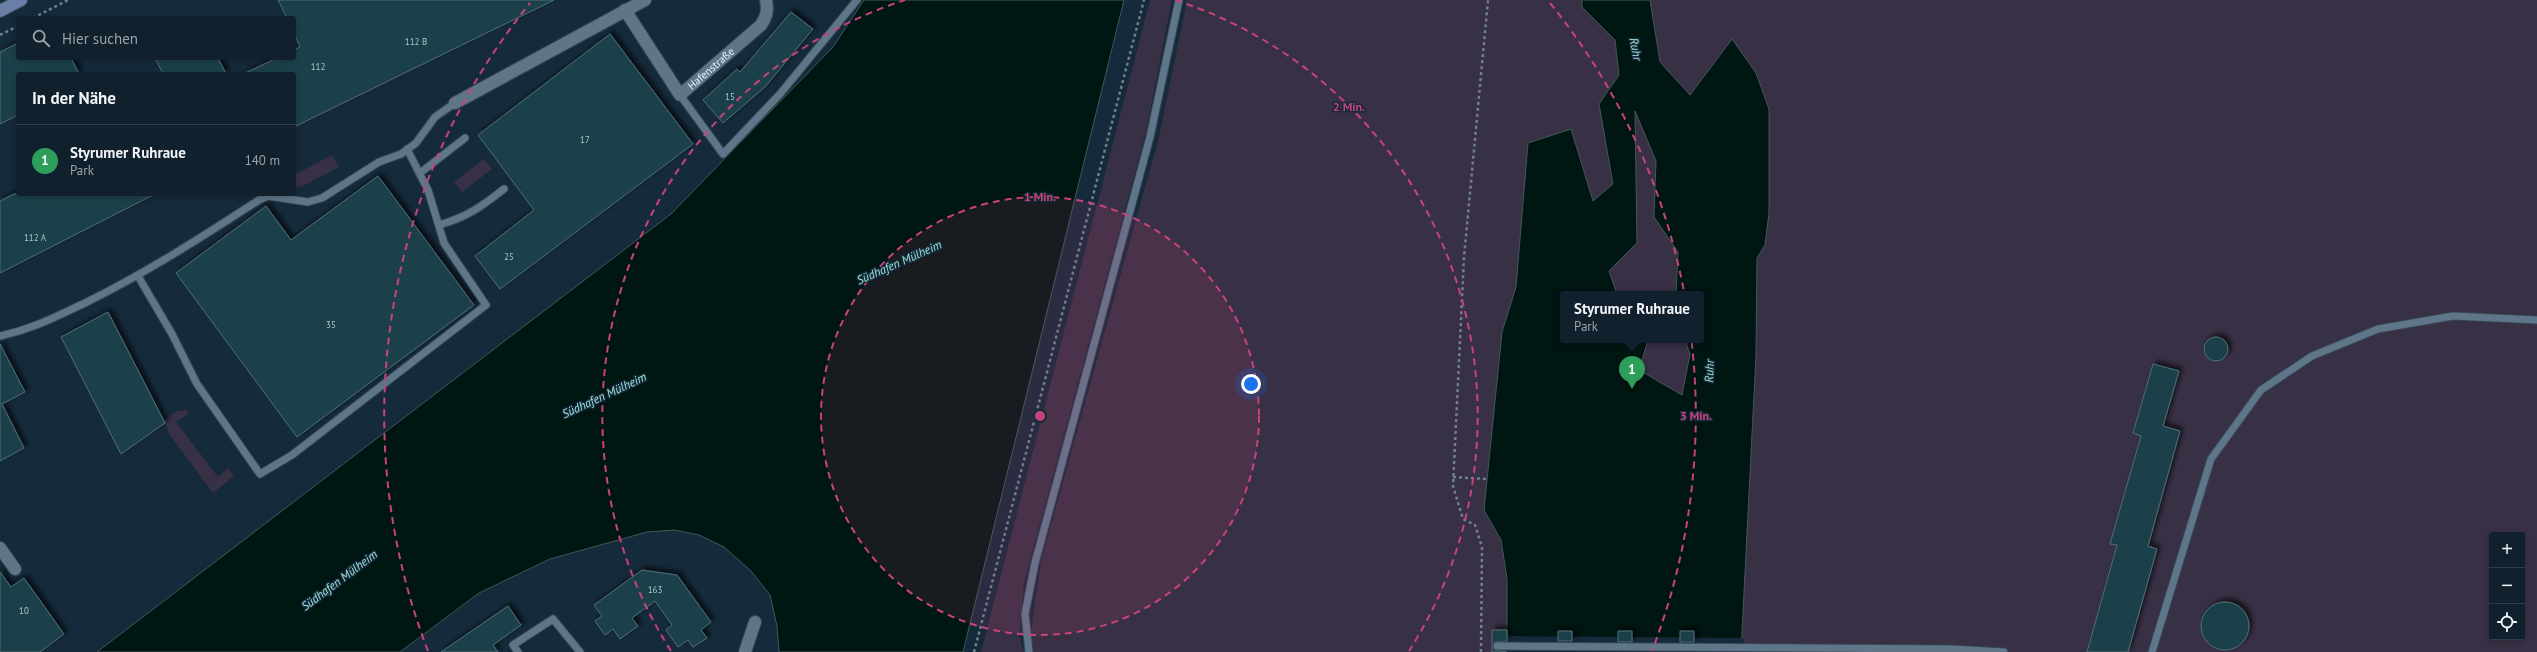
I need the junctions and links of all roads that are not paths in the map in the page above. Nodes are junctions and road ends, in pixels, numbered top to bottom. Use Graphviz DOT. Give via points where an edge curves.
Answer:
graph roads {
  1 [pos="21,0"];
  2 [pos="645,0"];
  3 [pos="766,0"];
  4 [pos="857,0"];
  5 [pos="1179,0"];
  6 [pos="625,10"];
  7 [pos="0,11"];
  8 [pos="680,95"];
  9 [pos="455,103"];
  10 [pos="465,138"];
  11 [pos="407,149"];
  12 [pos="420,173"];
  13 [pos="504,189"];
  14 [pos="439,225"];
  15 [pos="138,276"];
  16 [pos="2537,320"];
  17 [pos="0,336"];
  18 [pos="0,548"];
  19 [pos="15,569"];
  20 [pos="755,622"];
  21 [pos="1497,646"];
  22 [pos="518,652"];
  23 [pos="580,652"];
  24 [pos="745,652"];
  25 [pos="1029,652"];
  26 [pos="2004,652"];
  27 [pos="2152,652"];
  1 -- 7 [label="main road"];
  2 -- 6 [label="street"];
  3 -- 8 [label="street, Hafenstraße" via="768,7 761,25"];
  4 -- 8 [label="lane" via="780,94 723,154"];
  5 -- 25 [label="lane" via="1150,137 1035,563 1025,614"];
  6 -- 8 [label="street, Hafenstraße"];
  6 -- 9 [label="street"];
  9 -- 11 [label="lane" via="435,117 416,143"];
  10 -- 12 [label="lane"];
  11 -- 12 [label="lane"];
  11 -- 15 [label="lane" via="380,162 322,198 308,202 268,196 259,200"];
  12 -- 14 [label="lane"];
  13 -- 14 [label="lane" via="462,219"];
  14 -- 15 [label="lane" via="444,243 486,305 292,455 260,474 197,384 172,334"];
  15 -- 17 [label="lane" via="31,329"];
  16 -- 27 [label="lane" via="2453,316 2378,329 2312,356 2261,390 2211,459"];
  18 -- 19 [label="street"];
  20 -- 24 [label="street"];
  21 -- 26 [label="lane" via="1952,649"];
  22 -- 23 [label="lane" via="513,645 553,619"];
}
